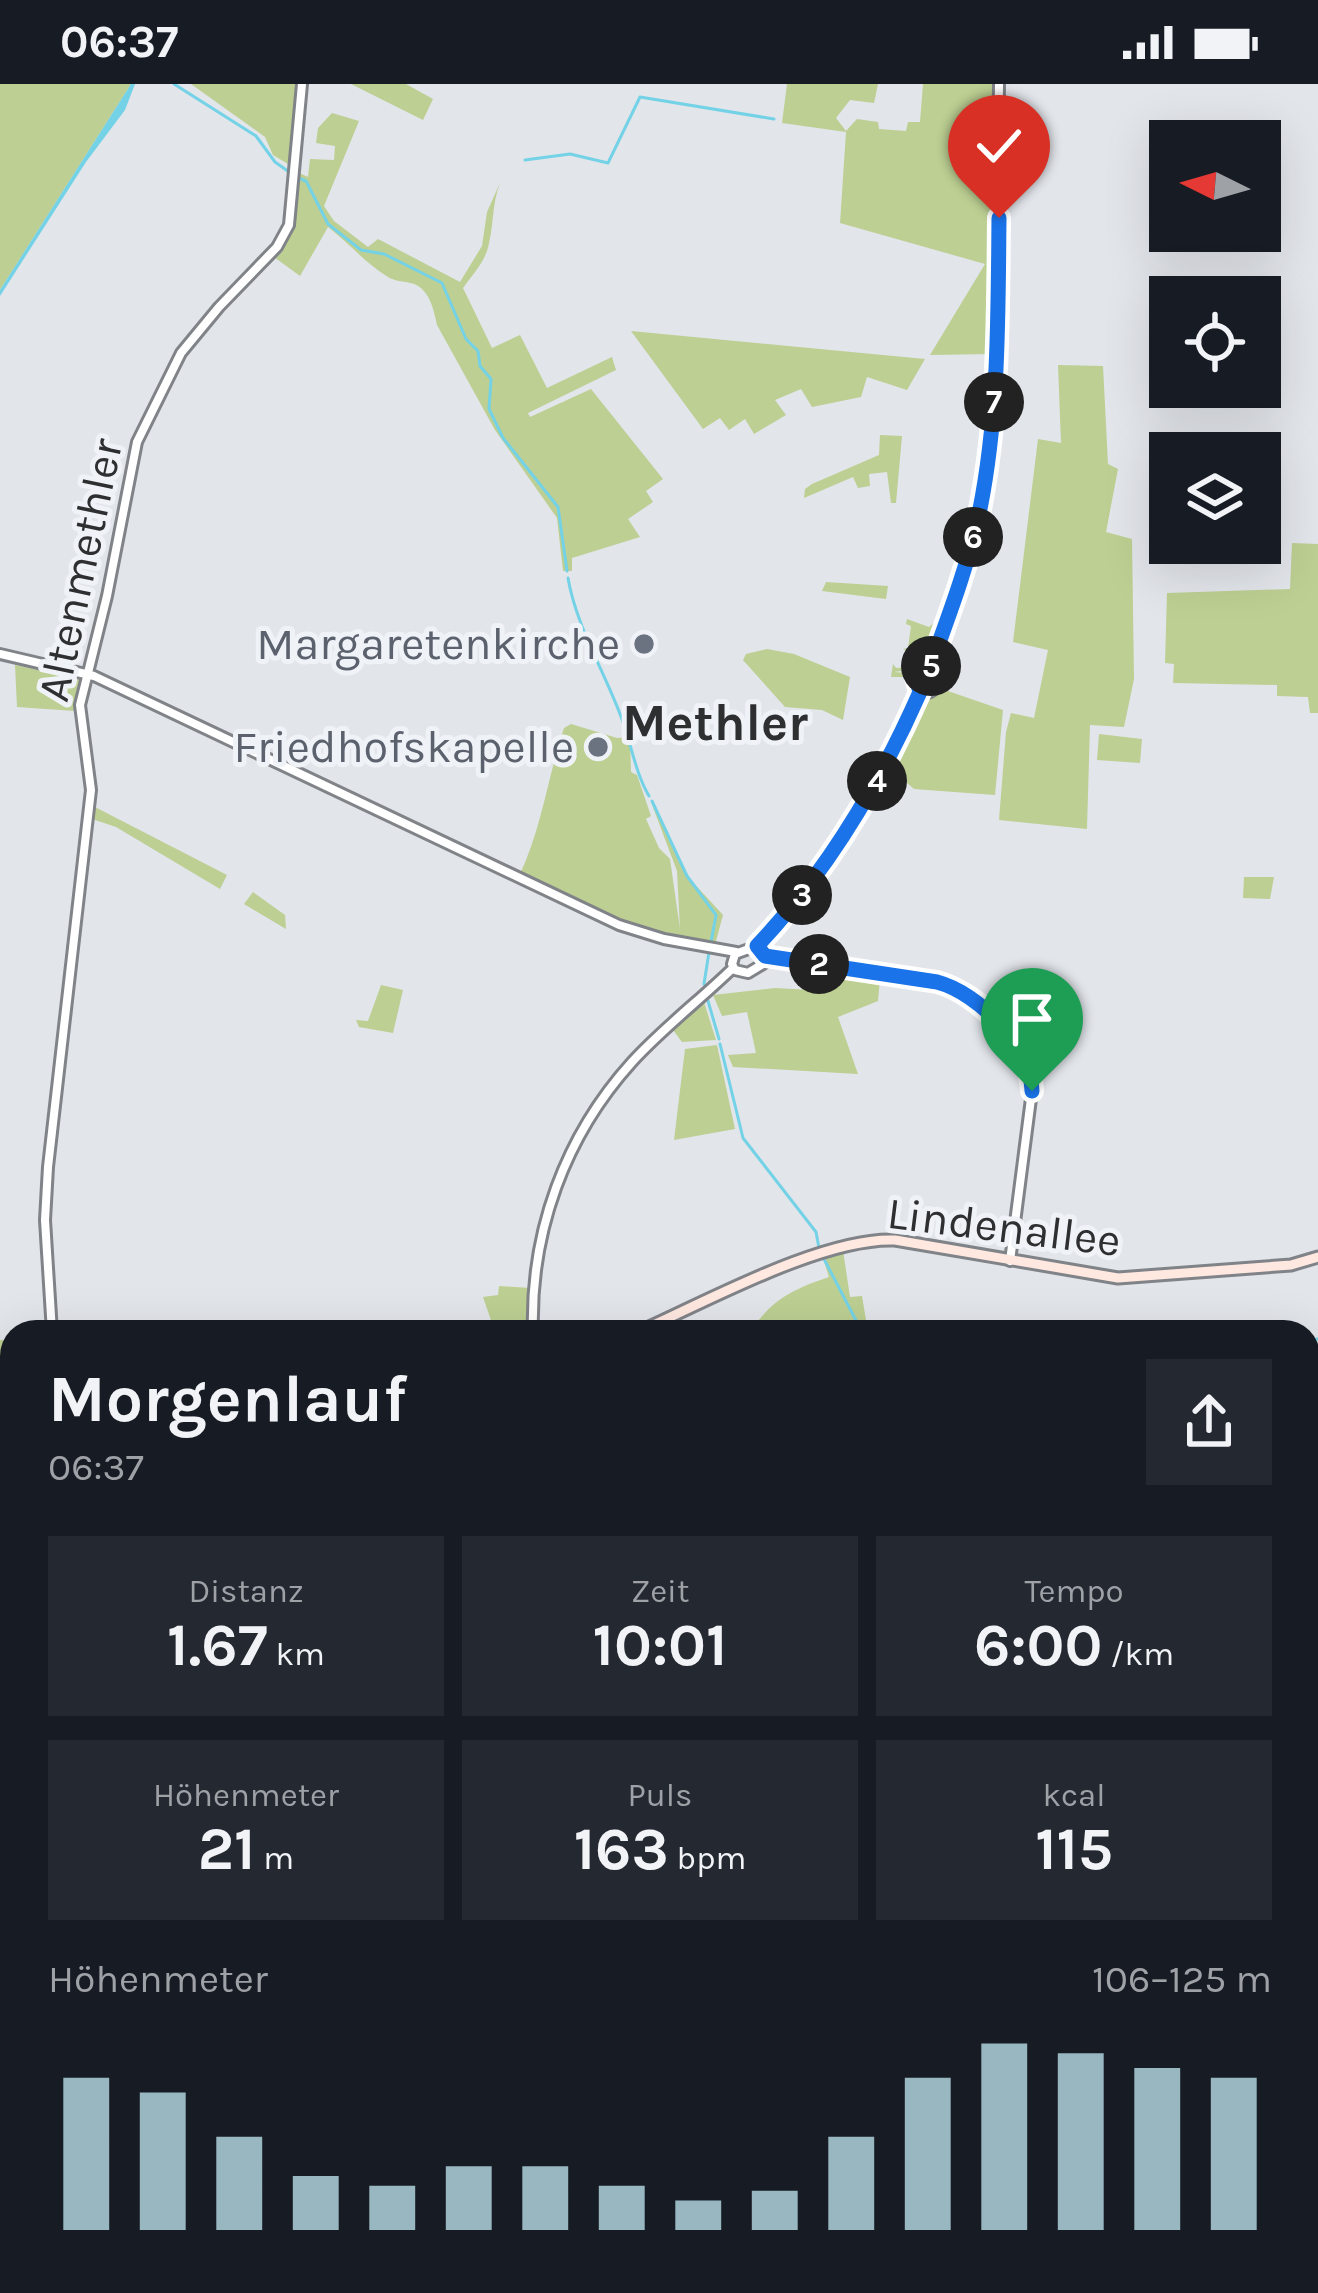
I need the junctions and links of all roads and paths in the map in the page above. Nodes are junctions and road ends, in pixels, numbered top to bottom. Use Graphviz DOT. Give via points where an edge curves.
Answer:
graph roads {
  1 [pos="302,84"];
  2 [pos="999,84"];
  3 [pos="0,654"];
  4 [pos="87,673"];
  5 [pos="928,673"];
  6 [pos="920,692"];
  7 [pos="757,946"];
  8 [pos="736,952"];
  9 [pos="765,956"];
  10 [pos="733,968"];
  11 [pos="1318,1257"];
  12 [pos="1010,1263"];
  13 [pos="51,1320"];
  14 [pos="534,1320"];
  15 [pos="666,1320"];
  1 -- 4 [label="street, Altenmethler" via="290,225 181,353 145,419"];
  2 -- 5 [label="street" via="992,429 968,556"];
  3 -- 4 [label="street"];
  4 -- 8 [label="street" via="620,925"];
  4 -- 13 [label="street, Altenmethler" via="79,714 90,803 46,1195"];
  5 -- 6 [label="street" via="916,678"];
  5 -- 6 [label="street" via="935,688"];
  6 -- 7 [label="street" via="855,818"];
  7 -- 8 [label="street"];
  7 -- 9 [label="street"];
  8 -- 10 [label="street"];
  9 -- 10 [label="street" via="748,973"];
  9 -- 12 [label="street" via="949,986 1011,1040 1030,1070 1032,1094"];
  10 -- 14 [label="street" via="634,1059 573,1146 540,1241"];
  11 -- 12 [label="main road, Lindenallee" via="1118,1278"];
  12 -- 15 [label="main road, Lindenallee" via="895,1240 858,1242"];
}
